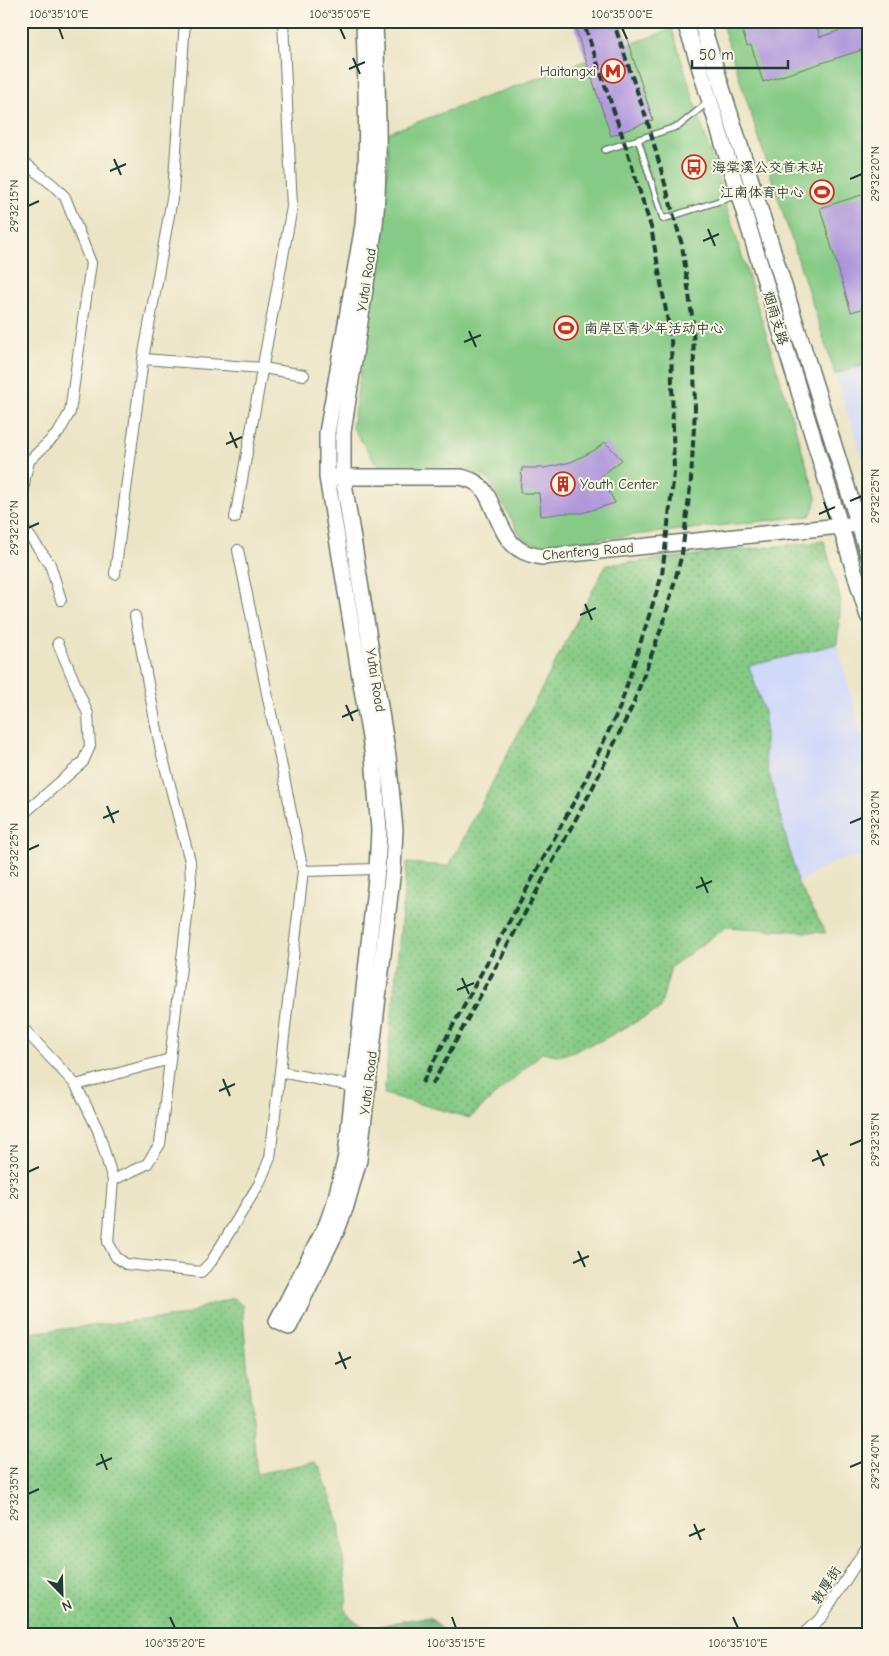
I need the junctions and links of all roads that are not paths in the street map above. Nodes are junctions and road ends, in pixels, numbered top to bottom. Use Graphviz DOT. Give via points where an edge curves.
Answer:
graph roads {
  1 [pos="186,21"];
  2 [pos="282,21"];
  3 [pos="364,21"];
  4 [pos="375,21"];
  5 [pos="684,21"];
  6 [pos="701,21"];
  7 [pos="710,101"];
  8 [pos="638,139"];
  9 [pos="605,150"];
  10 [pos="21,160"];
  11 [pos="738,195"];
  12 [pos="143,359"];
  13 [pos="263,368"];
  14 [pos="304,375"];
  15 [pos="327,477"];
  16 [pos="343,477"];
  17 [pos="21,512"];
  18 [pos="21,517"];
  19 [pos="236,518"];
  20 [pos="859,524"];
  21 [pos="841,527"];
  22 [pos="238,550"];
  23 [pos="868,554"];
  24 [pos="114,574"];
  25 [pos="61,600"];
  26 [pos="135,616"];
  27 [pos="868,616"];
  28 [pos="58,643"];
  29 [pos="21,816"];
  30 [pos="377,869"];
  31 [pos="304,871"];
  32 [pos="21,1026"];
  33 [pos="170,1059"];
  34 [pos="280,1072"];
  35 [pos="76,1085"];
  36 [pos="360,1087"];
  37 [pos="113,1180"];
  38 [pos="283,1324"];
  39 [pos="868,1545"];
  40 [pos="802,1635"];
  1 -- 12 [label="street" via="172,193"];
  2 -- 13 [label="street" via="292,207"];
  3 -- 15 [label="street, Yutai Road" via="366,195 327,433"];
  4 -- 16 [label="street, Yutai Road" via="378,156 375,225 343,432"];
  5 -- 7 [label="street, 烟雨支路"];
  6 -- 20 [label="street, 烟雨支路"];
  7 -- 8 [label="lane" via="679,126"];
  7 -- 11 [label="street, 烟雨支路"];
  8 -- 9 [label="lane"];
  8 -- 11 [label="lane" via="663,219"];
  10 -- 17 [label="street" via="66,197 91,262 70,412 58,432 29,461"];
  11 -- 21 [label="street, 烟雨支路"];
  12 -- 13 [label="street"];
  12 -- 24 [label="street"];
  13 -- 14 [label="street"];
  13 -- 19 [label="street"];
  15 -- 16 [label="street, Chenfeng Road"];
  15 -- 30 [label="street, Yutai Road" via="374,756 379,830"];
  16 -- 21 [label="street, Chenfeng Road" via="461,476 481,486 507,538 516,548 542,557"];
  16 -- 36 [label="street, Yutai Road" via="388,756 395,830 393,869"];
  18 -- 25 [label="street" via="23,527 50,564"];
  20 -- 21 [label="street, Chenfeng Road"];
  20 -- 23 [label="street, 烟雨支路"];
  21 -- 27 [label="street, 烟雨支路"];
  22 -- 31 [label="street"];
  26 -- 33 [label="street" via="161,751 190,861 191,883"];
  28 -- 29 [label="street" via="88,714 90,746 83,762"];
  30 -- 31 [label="street"];
  30 -- 36 [label="street, Yutai Road"];
  31 -- 34 [label="street"];
  32 -- 35 [label="street"];
  33 -- 35 [label="street"];
  33 -- 37 [label="street" via="160,1144 147,1164"];
  34 -- 36 [label="street"];
  34 -- 37 [label="street" via="270,1158 259,1184 211,1262 201,1272 126,1264 116,1257 108,1242"];
  35 -- 37 [label="street" via="98,1130"];
  36 -- 38 [label="street, Yutai Road" via="359,1160 346,1206 337,1230"];
  39 -- 40 [label="street, 敦厚街" via="822,1617"];
}
